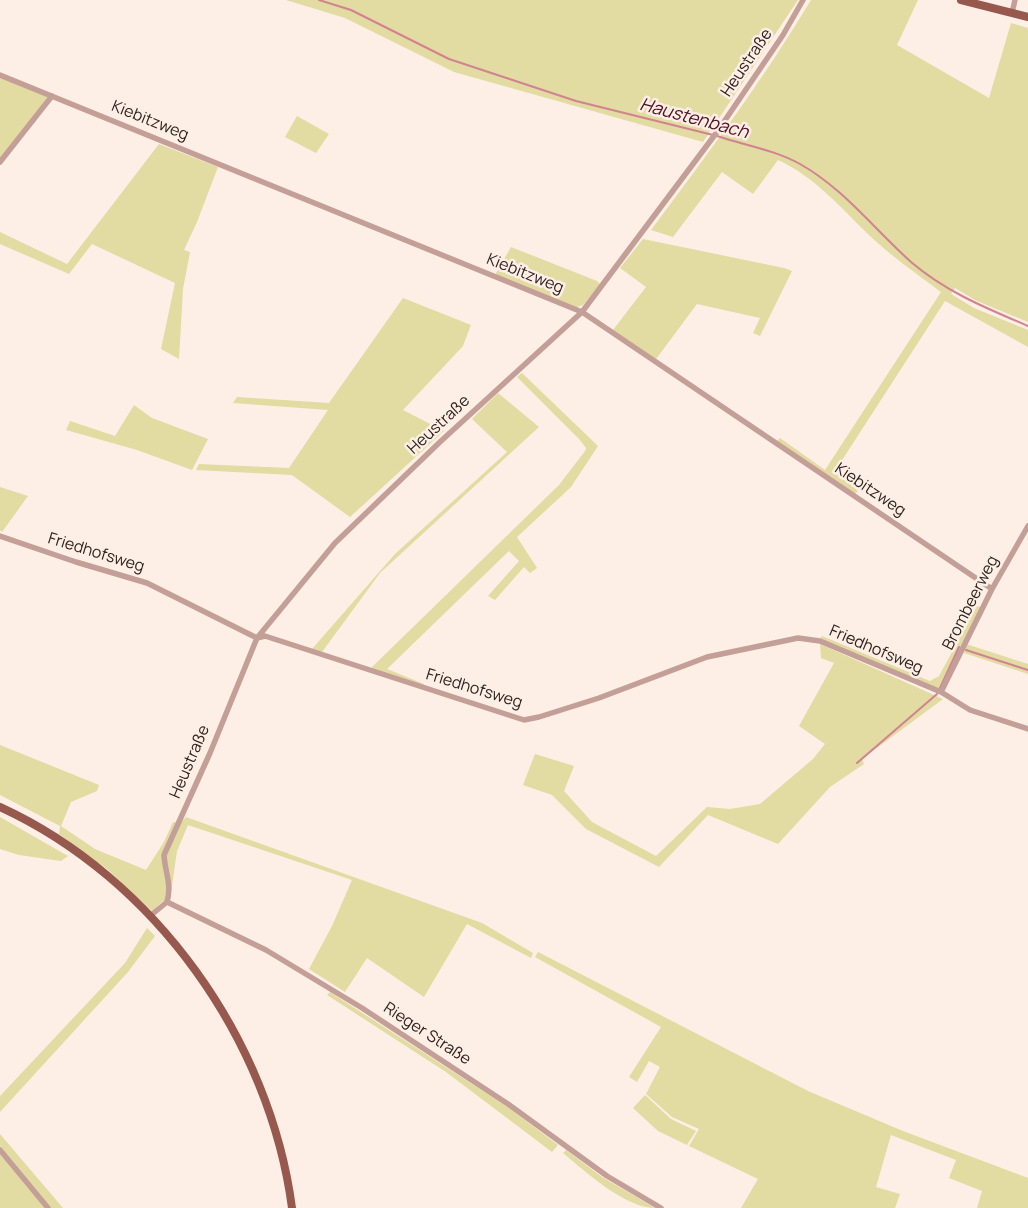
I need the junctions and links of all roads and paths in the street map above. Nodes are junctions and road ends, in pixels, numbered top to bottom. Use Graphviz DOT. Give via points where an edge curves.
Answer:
graph roads {
  1 [pos="804,0"];
  2 [pos="960,0"];
  3 [pos="1016,0"];
  4 [pos="1012,11"];
  5 [pos="1028,18"];
  6 [pos="0,75"];
  7 [pos="52,96"];
  8 [pos="0,162"];
  9 [pos="582,312"];
  10 [pos="1028,526"];
  11 [pos="0,536"];
  12 [pos="992,589"];
  13 [pos="257,638"];
  14 [pos="941,692"];
  15 [pos="1028,729"];
  16 [pos="0,807"];
  17 [pos="167,902"];
  18 [pos="150,916"];
  19 [pos="0,1150"];
  20 [pos="48,1208"];
  21 [pos="292,1208"];
  22 [pos="662,1208"];
  1 -- 9 [label="street, Heustraße" via="717,132"];
  2 -- 4 [label="main road"];
  3 -- 4 [label="street"];
  4 -- 5 [label="main road"];
  6 -- 7 [label="street, Kiebitzweg"];
  7 -- 8 [label="street"];
  7 -- 9 [label="street, Kiebitzweg"];
  9 -- 12 [label="street, Kiebitzweg"];
  9 -- 13 [label="street, Heustraße" via="335,543"];
  10 -- 12 [label="street, Brombeerweg"];
  11 -- 13 [label="street, Friedhofsweg" via="147,583"];
  12 -- 14 [label="street, Brombeerweg"];
  13 -- 14 [label="street, Friedhofsweg" via="265,636 524,720 599,698 707,657 798,638 820,640"];
  13 -- 17 [label="street, Heustraße" via="164,855 171,887"];
  14 -- 15 [label="street, Friedhofsweg" via="970,710"];
  16 -- 18 [label="main road" via="55,837 104,874"];
  17 -- 18 [label="street"];
  17 -- 22 [label="street, Rieger Straße" via="266,950 362,1008 508,1104 607,1176"];
  18 -- 21 [label="main road" via="208,987 253,1068 274,1125"];
  19 -- 20 [label="street"];
}
